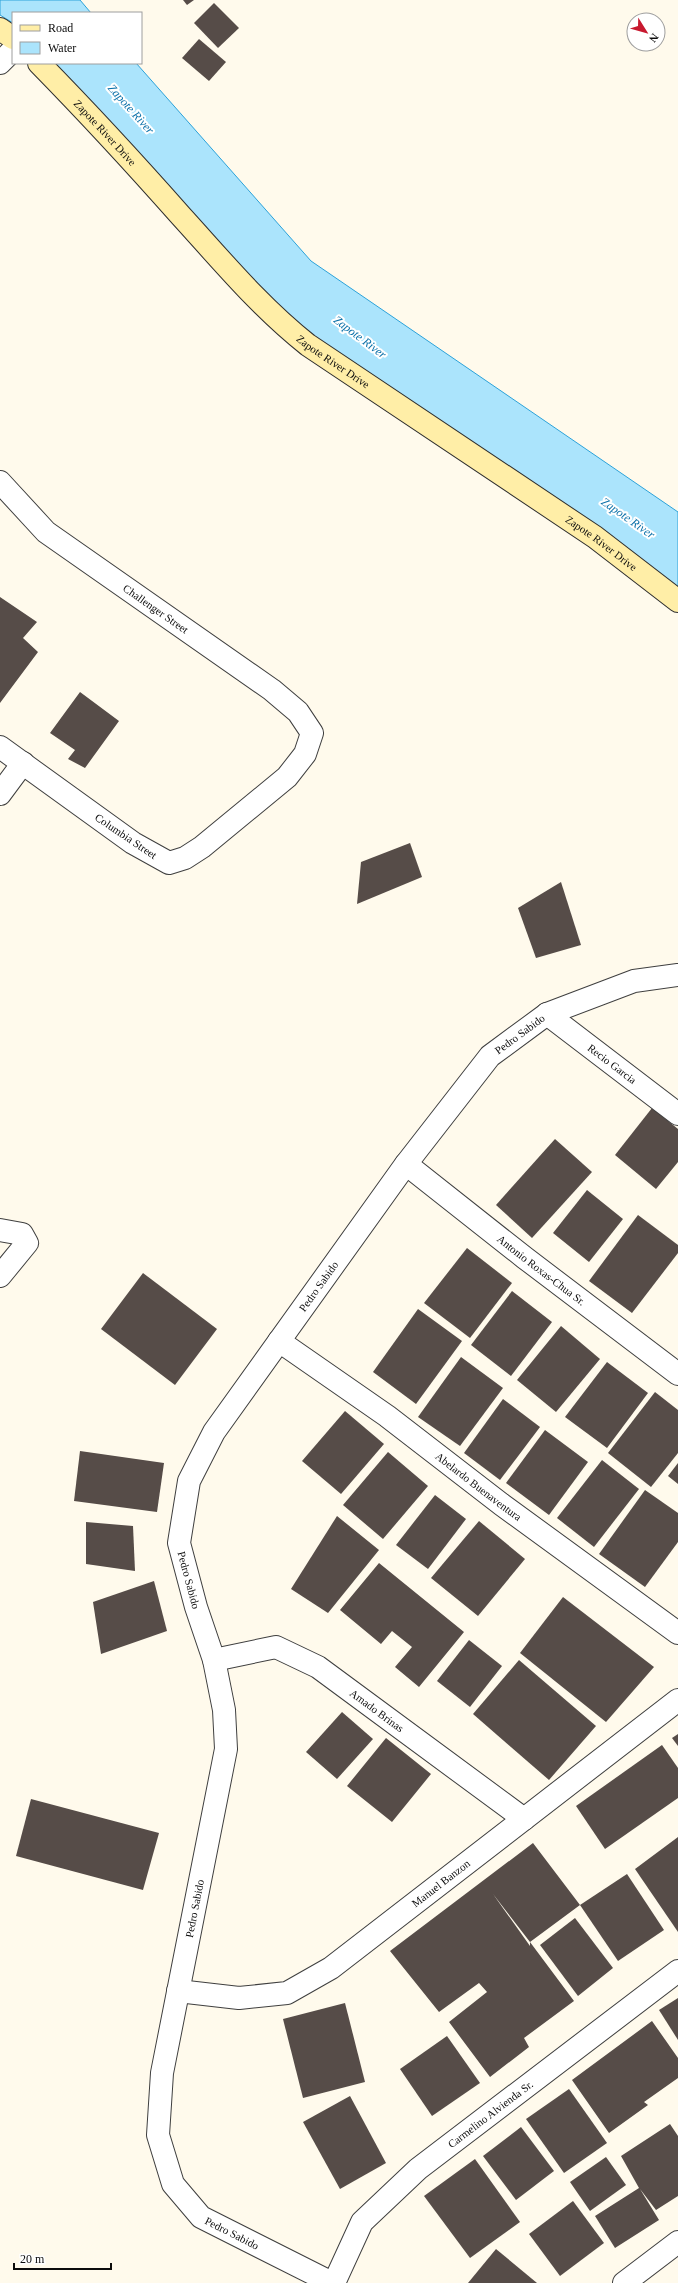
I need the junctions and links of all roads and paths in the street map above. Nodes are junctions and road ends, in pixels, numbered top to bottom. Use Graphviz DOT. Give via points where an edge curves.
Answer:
graph roads {
  1 [pos="0,28"];
  2 [pos="12,37"];
  3 [pos="12,51"];
  4 [pos="0,63"];
  5 [pos="40,64"];
  6 [pos="0,482"];
  7 [pos="678,601"];
  8 [pos="312,733"];
  9 [pos="0,746"];
  10 [pos="23,763"];
  11 [pos="0,794"];
  12 [pos="678,975"];
  13 [pos="547,1014"];
  14 [pos="678,1114"];
  15 [pos="406,1164"];
  16 [pos="0,1230"];
  17 [pos="0,1276"];
  18 [pos="278,1341"];
  19 [pos="678,1374"];
  20 [pos="678,1633"];
  21 [pos="214,1660"];
  22 [pos="678,1700"];
  23 [pos="524,1819"];
  24 [pos="678,1971"];
  25 [pos="178,1991"];
  26 [pos="678,2242"];
  27 [pos="333,2283"];
  28 [pos="624,2283"];
  1 -- 2 [label="main road"];
  3 -- 4 [label="street"];
  5 -- 7 [label="main road, Zapote River Drive" via="279,322 308,345 595,537"];
  6 -- 8 [label="street, Challenger Street" via="46,532 272,690 298,712"];
  8 -- 10 [label="street, Columbia Street" via="305,754 287,777 202,847 185,858 169,863 133,843"];
  9 -- 10 [label="street, Columbia Street"];
  10 -- 11 [label="street"];
  12 -- 13 [label="street, Pedro Sabido" via="634,981"];
  13 -- 14 [label="street, Recio Garcia"];
  13 -- 15 [label="street, Pedro Sabido" via="490,1056"];
  15 -- 18 [label="street, Pedro Sabido"];
  15 -- 19 [label="street, Antonio Roxas-Chua Sr."];
  16 -- 17 [label="street" via="22,1234 27,1243"];
  18 -- 20 [label="street, Abelardo Buenaventura" via="387,1416 501,1504"];
  18 -- 21 [label="street, Pedro Sabido" via="214,1432 189,1481 179,1543 196,1607"];
  21 -- 23 [label="street, Amado Brinas" via="276,1647 318,1667"];
  21 -- 25 [label="street, Pedro Sabido" via="224,1710 226,1749"];
  22 -- 23 [label="street, Manuel Banzon"];
  23 -- 25 [label="street, Manuel Banzon" via="331,1968 287,1993 239,1998"];
  24 -- 27 [label="street, Carmelino Alvienda Sr." via="418,2169 362,2222"];
  25 -- 27 [label="street, Pedro Sabido" via="162,2074 158,2135 173,2184 201,2217"];
  26 -- 28 [label="street"];
}
